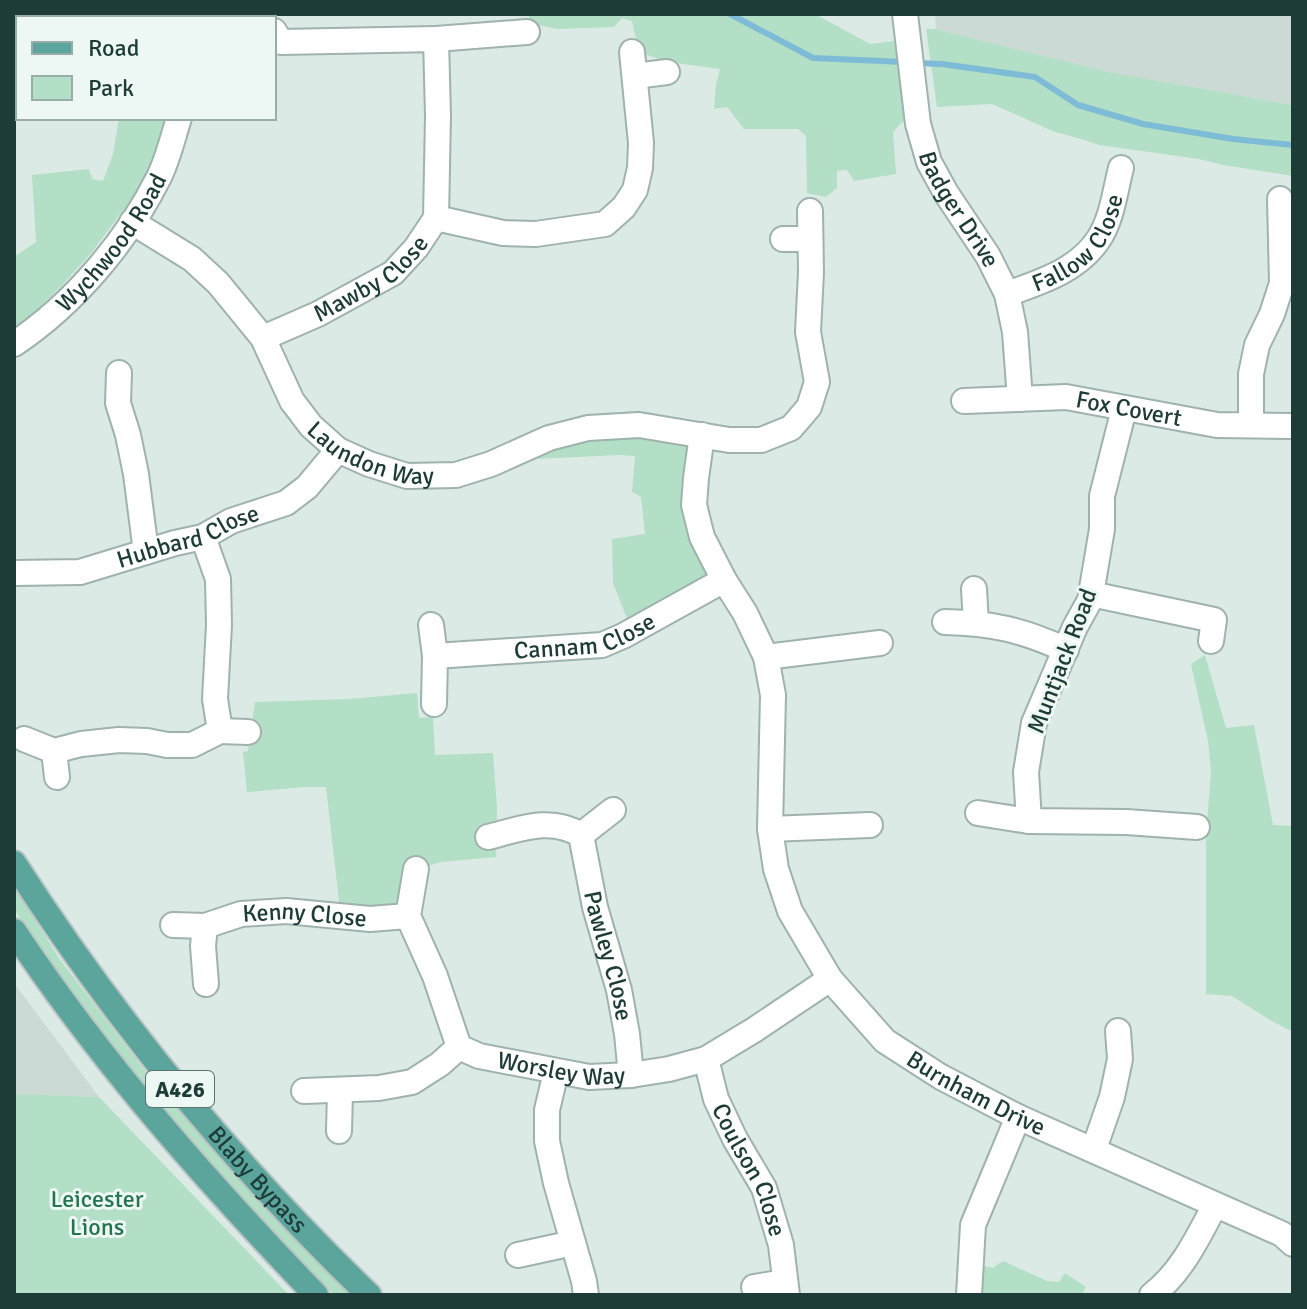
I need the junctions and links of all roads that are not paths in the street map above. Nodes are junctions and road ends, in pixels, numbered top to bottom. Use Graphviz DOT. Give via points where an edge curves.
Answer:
graph roads {
  1 [pos="905,14"];
  2 [pos="527,32"];
  3 [pos="436,39"];
  4 [pos="276,41"];
  5 [pos="667,72"];
  6 [pos="178,120"];
  7 [pos="1121,168"];
  8 [pos="1280,199"];
  9 [pos="810,211"];
  10 [pos="436,218"];
  11 [pos="132,222"];
  12 [pos="783,239"];
  13 [pos="810,239"];
  14 [pos="1007,294"];
  15 [pos="263,338"];
  16 [pos="14,344"];
  17 [pos="119,373"];
  18 [pos="1020,399"];
  19 [pos="964,401"];
  20 [pos="1124,409"];
  21 [pos="1251,424"];
  22 [pos="1293,426"];
  23 [pos="702,435"];
  24 [pos="338,450"];
  25 [pos="203,537"];
  26 [pos="146,552"];
  27 [pos="14,573"];
  28 [pos="724,580"];
  29 [pos="974,589"];
  30 [pos="1091,594"];
  31 [pos="945,622"];
  32 [pos="976,623"];
  33 [pos="431,625"];
  34 [pos="1211,641"];
  35 [pos="880,643"];
  36 [pos="1066,650"];
  37 [pos="435,656"];
  38 [pos="766,657"];
  39 [pos="434,704"];
  40 [pos="220,731"];
  41 [pos="248,732"];
  42 [pos="24,739"];
  43 [pos="54,751"];
  44 [pos="57,777"];
  45 [pos="613,810"];
  46 [pos="978,813"];
  47 [pos="1029,821"];
  48 [pos="870,825"];
  49 [pos="1197,827"];
  50 [pos="770,829"];
  51 [pos="581,835"];
  52 [pos="488,837"];
  53 [pos="14,863"];
  54 [pos="416,869"];
  55 [pos="408,916"];
  56 [pos="173,925"];
  57 [pos="205,926"];
  58 [pos="14,931"];
  59 [pos="830,979"];
  60 [pos="206,984"];
  61 [pos="1118,1031"];
  62 [pos="459,1047"];
  63 [pos="706,1059"];
  64 [pos="556,1072"];
  65 [pos="631,1075"];
  66 [pos="304,1091"];
  67 [pos="340,1091"];
  68 [pos="1018,1117"];
  69 [pos="339,1131"];
  70 [pos="1094,1149"];
  71 [pos="1215,1205"];
  72 [pos="573,1243"];
  73 [pos="1293,1244"];
  74 [pos="518,1255"];
  75 [pos="754,1287"];
  76 [pos="786,1289"];
  77 [pos="316,1295"];
  78 [pos="369,1295"];
  79 [pos="586,1295"];
  80 [pos="969,1295"];
  81 [pos="1152,1295"];
  1 -- 14 [label="street, Badger Drive" via="918,124 929,162"];
  2 -- 3 [label="street"];
  3 -- 4 [label="street"];
  3 -- 10 [label="street, Mawby Close"];
  5 -- 10 [label="street" via="634,64 640,168 635,190 605,224 503,233"];
  6 -- 11 [label="street, Wychwood Road" via="159,176"];
  7 -- 14 [label="street, Fallow Close" via="1099,240 1079,261"];
  8 -- 21 [label="street" via="1282,283 1257,345"];
  9 -- 13 [label="street, Laundon Way"];
  10 -- 15 [label="street, Mawby Close" via="393,273"];
  11 -- 15 [label="street, Laundon Way" via="192,259"];
  11 -- 16 [label="street, Wychwood Road" via="104,263"];
  12 -- 13 [label="street"];
  13 -- 23 [label="street, Laundon Way" via="808,332 817,382 809,407 791,428 761,440"];
  14 -- 18 [label="street, Badger Drive"];
  15 -- 24 [label="street, Laundon Way" via="292,401"];
  17 -- 26 [label="street" via="118,403 136,474"];
  18 -- 19 [label="street, Fox Covert"];
  18 -- 20 [label="street, Fox Covert" via="1066,397"];
  20 -- 21 [label="street, Fox Covert" via="1217,425"];
  20 -- 30 [label="street, Muntjack Road" via="1102,496"];
  21 -- 22 [label="street, Fox Covert"];
  23 -- 24 [label="street, Laundon Way" via="639,425 588,428 456,475 407,476"];
  23 -- 28 [label="street, Burnham Drive" via="694,505 702,537"];
  24 -- 25 [label="street, Hubbard Close" via="286,503 231,521"];
  25 -- 26 [label="street, Hubbard Close"];
  25 -- 40 [label="street" via="218,579 215,699"];
  26 -- 27 [label="street, Hubbard Close" via="80,572"];
  28 -- 37 [label="street, Cannam Close" via="602,645"];
  28 -- 38 [label="street, Burnham Drive"];
  29 -- 32 [label="street"];
  30 -- 34 [label="street" via="1214,620"];
  30 -- 36 [label="street, Muntjack Road"];
  31 -- 32 [label="street"];
  32 -- 36 [label="street" via="1028,634"];
  33 -- 37 [label="street"];
  35 -- 38 [label="street"];
  36 -- 47 [label="street, Muntjack Road" via="1034,723 1026,772"];
  37 -- 39 [label="street"];
  38 -- 50 [label="street, Burnham Drive" via="773,695"];
  40 -- 41 [label="street"];
  40 -- 43 [label="street" via="192,745 119,740"];
  42 -- 43 [label="street"];
  43 -- 44 [label="street"];
  45 -- 51 [label="street"];
  46 -- 47 [label="street"];
  47 -- 49 [label="street"];
  48 -- 50 [label="street"];
  50 -- 59 [label="street, Burnham Drive" via="790,911"];
  51 -- 52 [label="street" via="549,824"];
  51 -- 65 [label="street, Pawley Close" via="619,990"];
  53 -- 78 [label="main road, Blaby Bypass / A426" via="72,951 158,1064 266,1189"];
  54 -- 55 [label="street"];
  55 -- 57 [label="street, Kenny Close" via="370,919 286,911 241,914"];
  55 -- 62 [label="street"];
  56 -- 57 [label="street, Kenny Close"];
  57 -- 60 [label="street"];
  58 -- 77 [label="main road, Blaby Bypass / A426" via="160,1123"];
  59 -- 63 [label="street, Worsley Way"];
  59 -- 68 [label="street, Burnham Drive" via="885,1041"];
  61 -- 70 [label="street" via="1120,1059"];
  62 -- 64 [label="street, Worsley Way"];
  62 -- 67 [label="street" via="412,1082"];
  63 -- 65 [label="street, Worsley Way"];
  63 -- 76 [label="street, Coulson Close" via="716,1099 764,1188 781,1245"];
  64 -- 65 [label="street, Worsley Way"];
  64 -- 72 [label="street" via="547,1110 547,1141"];
  66 -- 67 [label="street"];
  67 -- 69 [label="street"];
  68 -- 70 [label="street, Burnham Drive"];
  68 -- 80 [label="street" via="973,1225"];
  70 -- 71 [label="street, Burnham Drive"];
  71 -- 73 [label="street, Burnham Drive" via="1282,1234"];
  71 -- 81 [label="street" via="1176,1271"];
  72 -- 74 [label="street"];
  72 -- 79 [label="street"];
  75 -- 76 [label="street, Coulson Close"];
}
